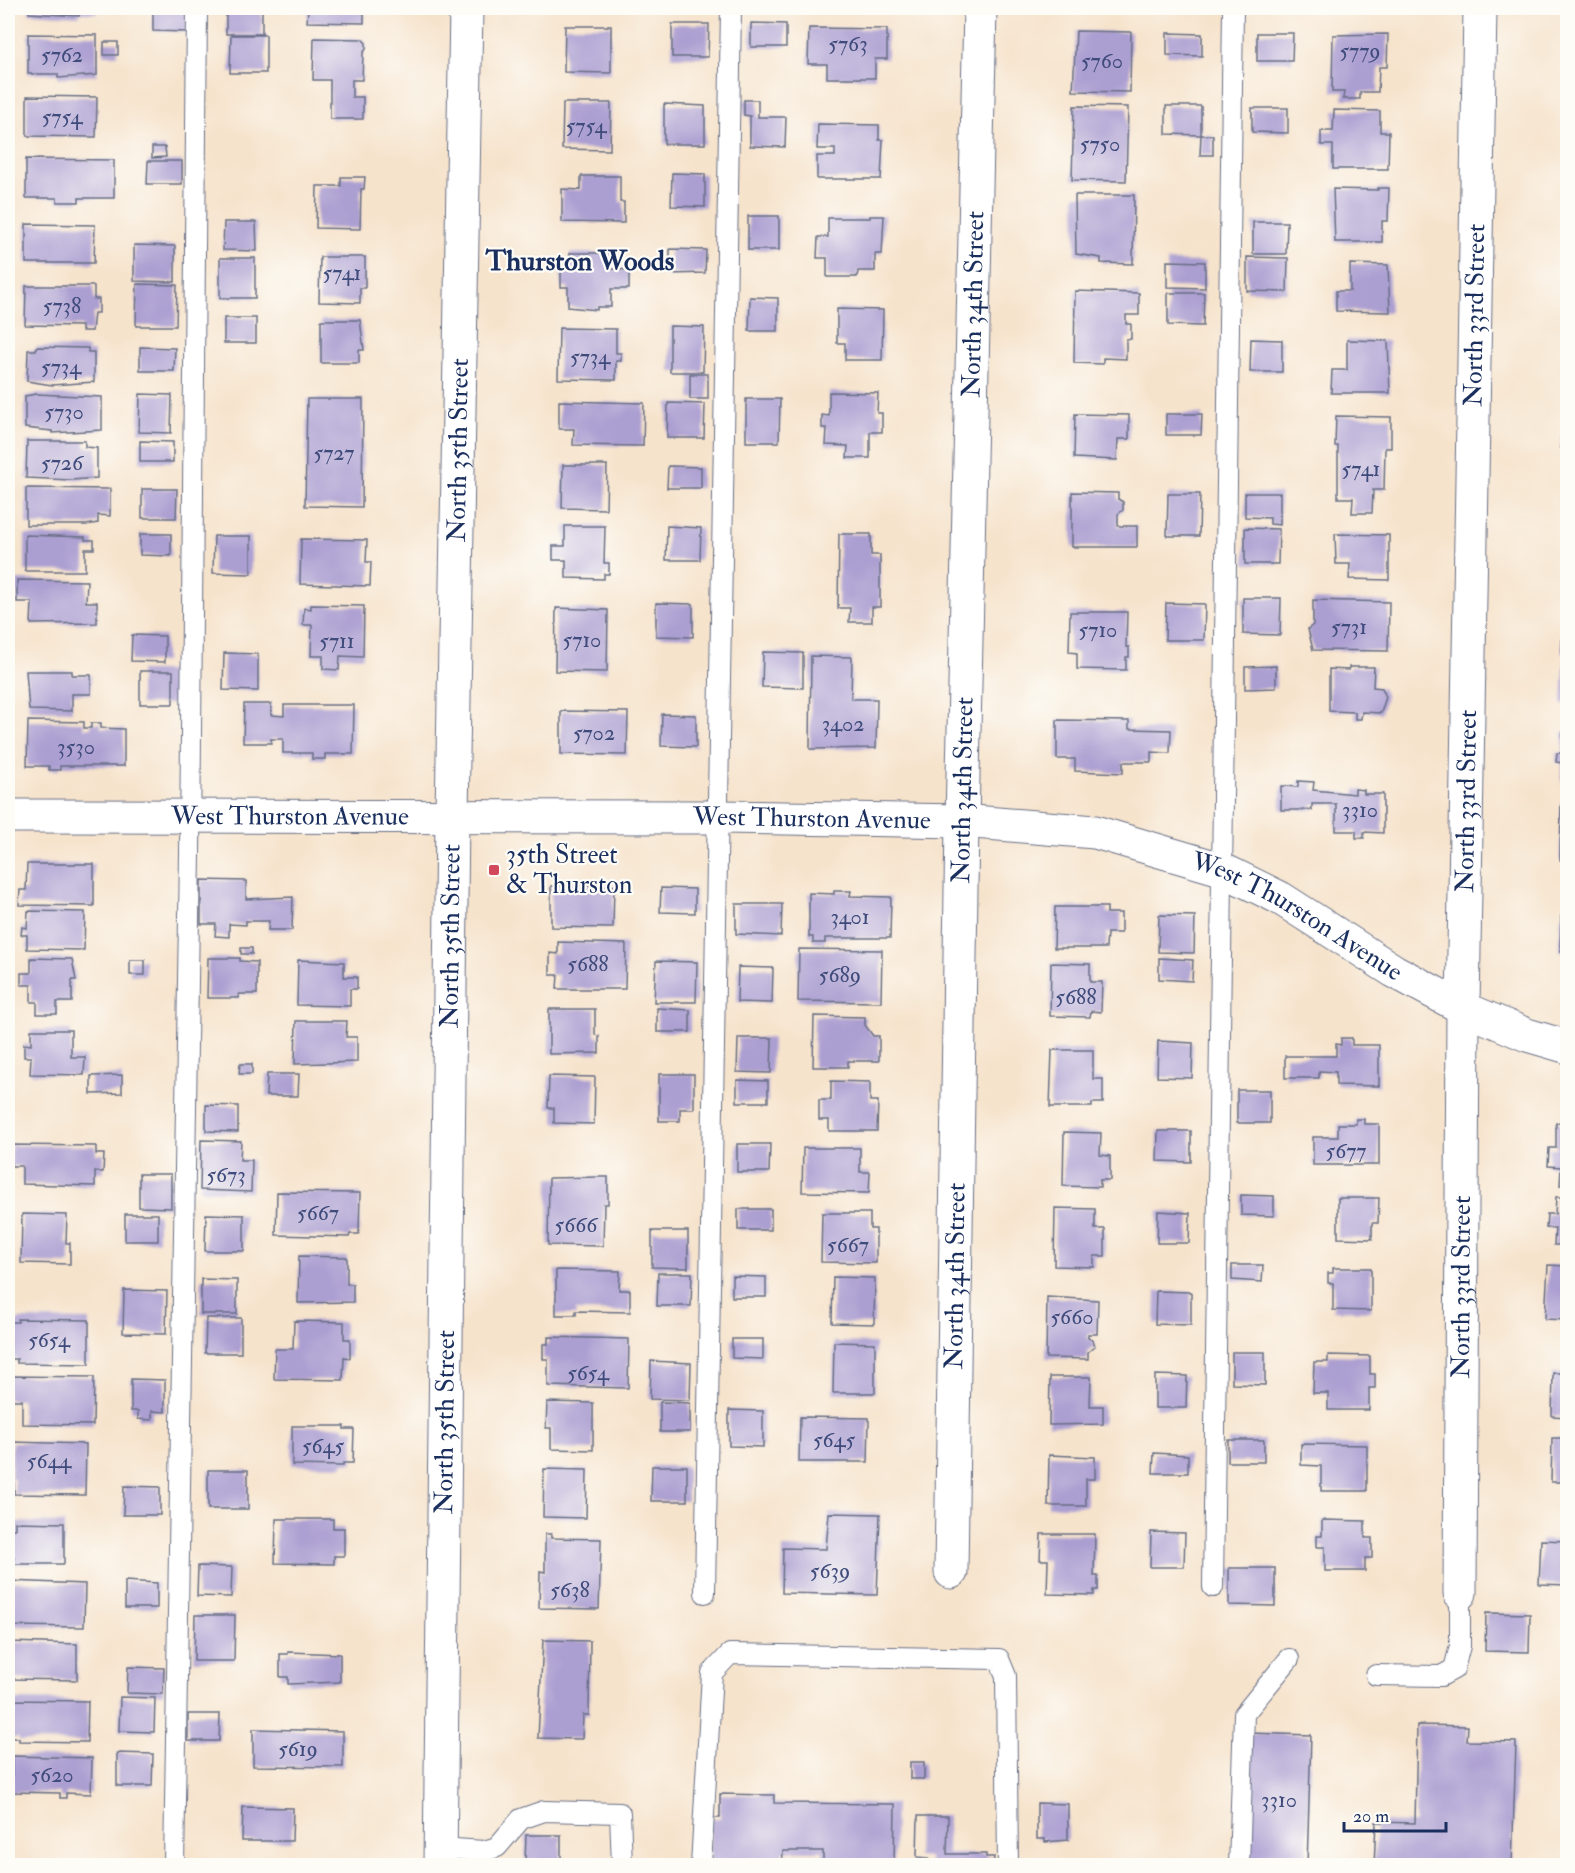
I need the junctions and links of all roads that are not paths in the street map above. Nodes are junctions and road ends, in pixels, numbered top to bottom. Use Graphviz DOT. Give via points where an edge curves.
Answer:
graph roads {
  1 [pos="197,8"];
  2 [pos="466,8"];
  3 [pos="731,8"];
  4 [pos="980,8"];
  5 [pos="1233,8"];
  6 [pos="1480,8"];
  7 [pos="190,815"];
  8 [pos="452,815"];
  9 [pos="8,816"];
  10 [pos="720,817"];
  11 [pos="962,821"];
  12 [pos="1221,869"];
  13 [pos="1463,1008"];
  14 [pos="1568,1047"];
  15 [pos="951,1572"];
  16 [pos="1213,1587"];
  17 [pos="705,1593"];
  18 [pos="1460,1593"];
  19 [pos="1289,1659"];
  20 [pos="1376,1675"];
  21 [pos="440,1857"];
  22 [pos="174,1866"];
  23 [pos="622,1866"];
  24 [pos="701,1866"];
  25 [pos="1008,1866"];
  26 [pos="1239,1866"];
  1 -- 7 [label="lane"];
  2 -- 8 [label="street, North 35th Street"];
  3 -- 10 [label="lane"];
  4 -- 11 [label="street, North 34th Street"];
  5 -- 12 [label="lane"];
  6 -- 13 [label="street, North 33rd Street"];
  7 -- 8 [label="street, West Thurston Avenue"];
  7 -- 9 [label="street, West Thurston Avenue"];
  7 -- 22 [label="lane"];
  8 -- 10 [label="street, West Thurston Avenue"];
  8 -- 21 [label="street, North 35th Street"];
  10 -- 11 [label="street, West Thurston Avenue"];
  10 -- 17 [label="lane"];
  11 -- 12 [label="street, West Thurston Avenue" via="1095,832"];
  11 -- 15 [label="street, North 34th Street"];
  12 -- 13 [label="street, West Thurston Avenue" via="1280,898 1394,971"];
  12 -- 16 [label="lane"];
  13 -- 14 [label="street, West Thurston Avenue" via="1527,1035"];
  13 -- 18 [label="street, North 33rd Street"];
  18 -- 20 [label="lane" via="1460,1646 1454,1669 1441,1676"];
  19 -- 26 [label="lane" via="1244,1714"];
  21 -- 23 [label="lane" via="497,1847 521,1819 544,1811 620,1814"];
  24 -- 25 [label="lane" via="712,1673 730,1654 999,1659 1006,1676"];
}
